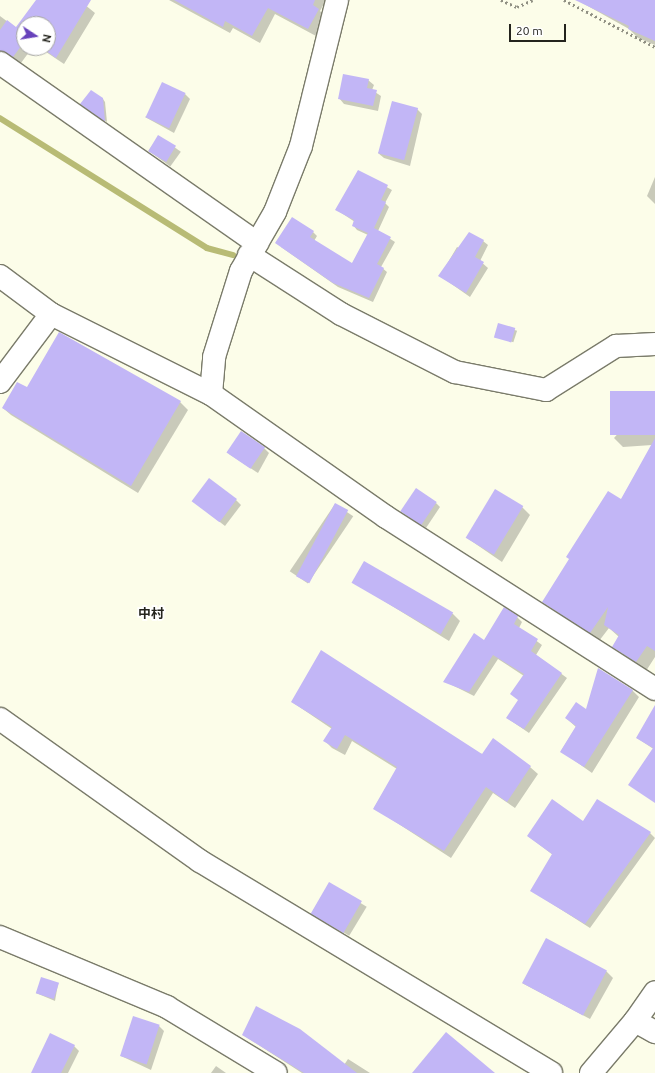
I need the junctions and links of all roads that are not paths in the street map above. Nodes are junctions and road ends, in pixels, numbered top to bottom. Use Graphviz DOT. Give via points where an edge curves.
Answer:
graph roads {
  1 [pos="336,0"];
  2 [pos="0,63"];
  3 [pos="253,249"];
  4 [pos="0,276"];
  5 [pos="51,314"];
  6 [pos="655,344"];
  7 [pos="0,382"];
  8 [pos="211,394"];
  9 [pos="655,690"];
  10 [pos="0,719"];
  11 [pos="0,937"];
  12 [pos="655,992"];
  13 [pos="635,1021"];
  14 [pos="655,1032"];
  15 [pos="276,1073"];
  16 [pos="551,1073"];
  17 [pos="591,1073"];
  1 -- 3 [label="street" via="301,146 275,212"];
  2 -- 3 [label="street"];
  3 -- 6 [label="street" via="341,314 455,372 546,390 616,346"];
  3 -- 8 [label="street" via="214,357"];
  4 -- 5 [label="street"];
  5 -- 7 [label="street"];
  5 -- 8 [label="street"];
  8 -- 9 [label="street" via="386,516"];
  10 -- 16 [label="street" via="200,861"];
  11 -- 15 [label="street" via="166,1007"];
  12 -- 13 [label="street"];
  13 -- 14 [label="street"];
  13 -- 17 [label="street"];
}
